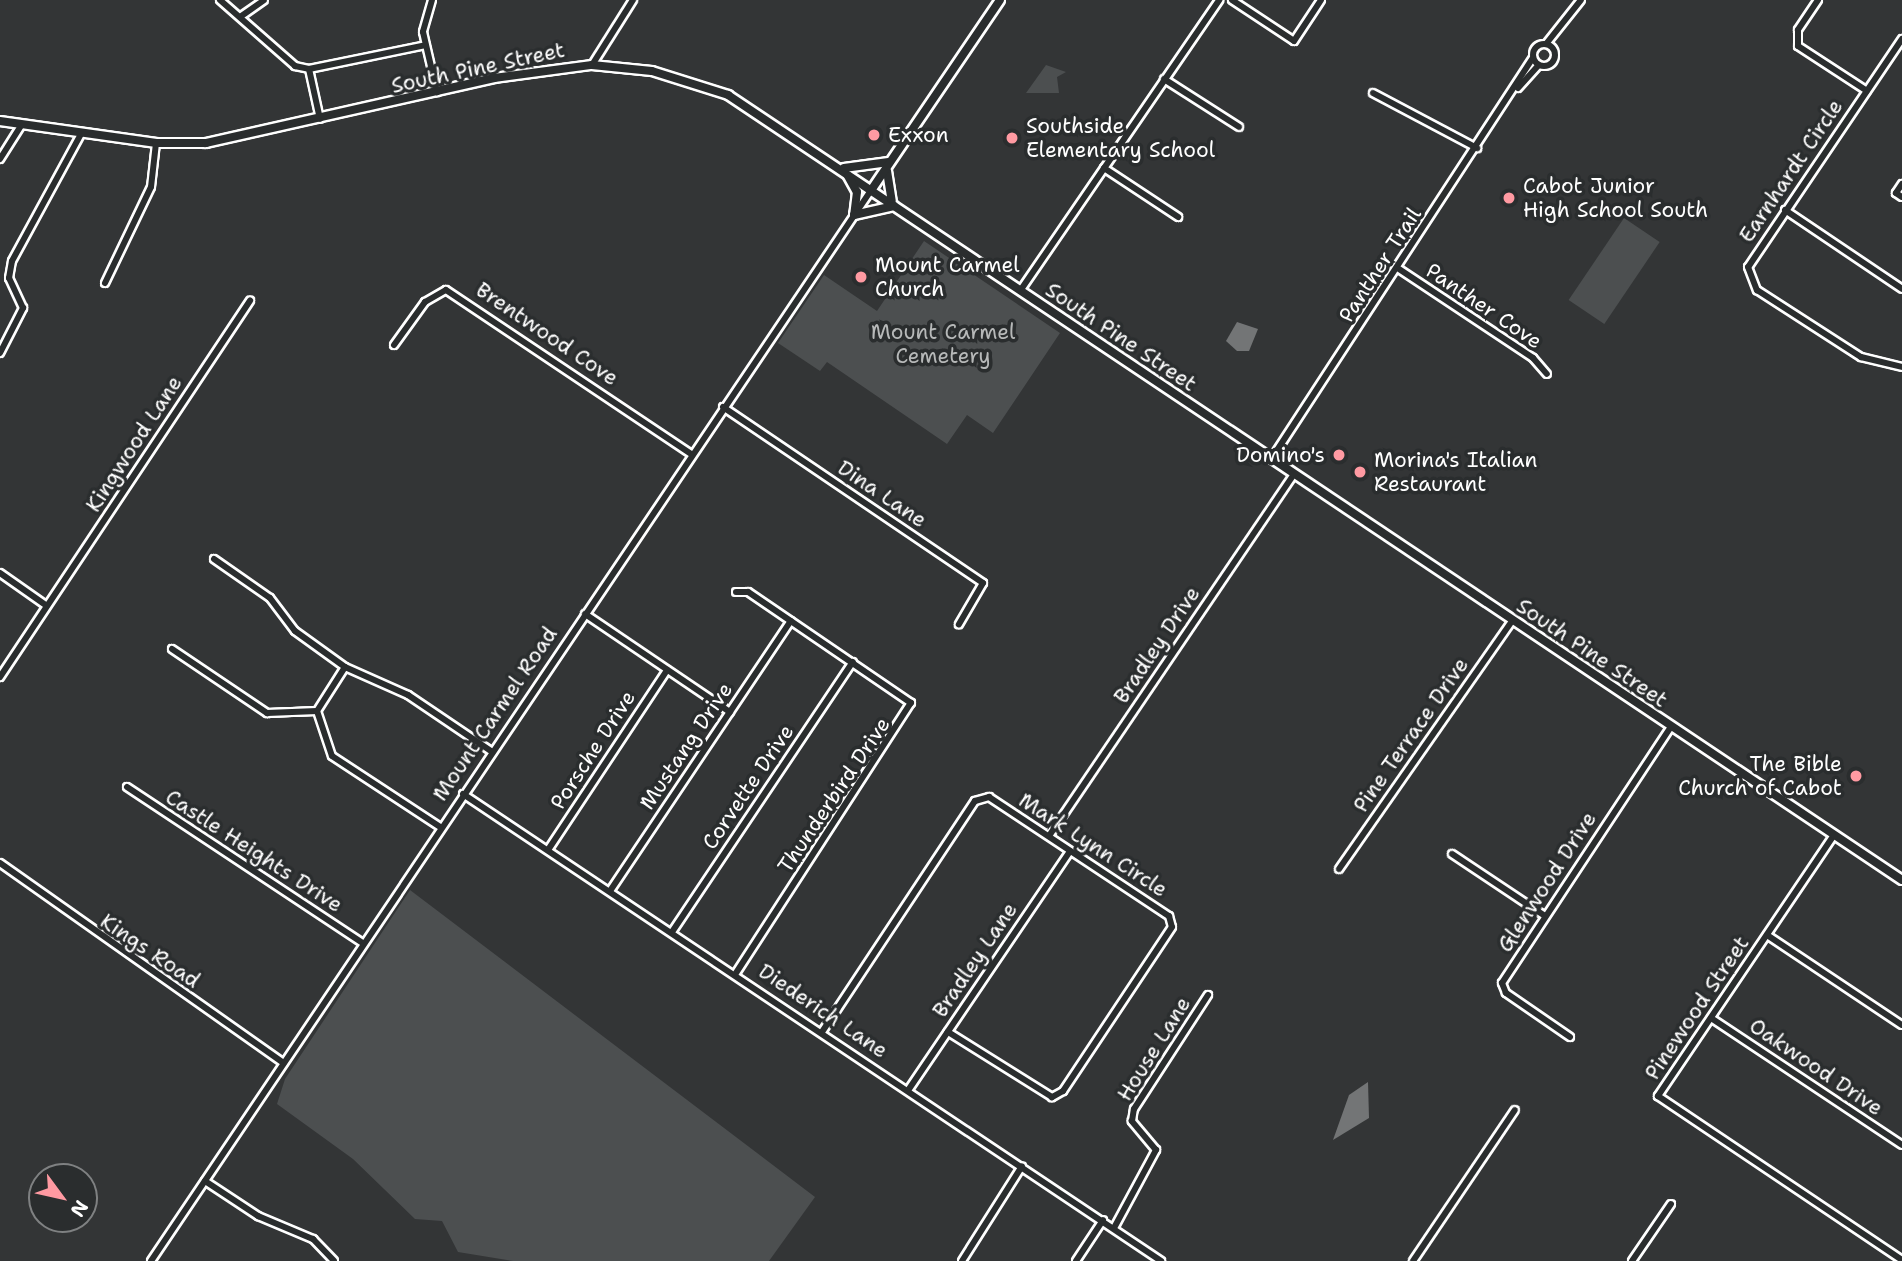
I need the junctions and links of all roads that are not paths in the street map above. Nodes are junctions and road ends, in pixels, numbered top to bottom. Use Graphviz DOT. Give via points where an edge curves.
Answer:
graph roads {
  1 [pos="220,0"];
  2 [pos="264,0"];
  3 [pos="432,0"];
  4 [pos="633,0"];
  5 [pos="1000,0"];
  6 [pos="1219,0"];
  7 [pos="1232,0"];
  8 [pos="1321,0"];
  9 [pos="1581,0"];
  10 [pos="1818,0"];
  11 [pos="240,17"];
  12 [pos="1561,29"];
  13 [pos="1902,39"];
  14 [pos="1546,44"];
  15 [pos="426,45"];
  16 [pos="1554,49"];
  17 [pos="1533,58"];
  18 [pos="592,65"];
  19 [pos="1539,65"];
  20 [pos="309,69"];
  21 [pos="1164,79"];
  22 [pos="1517,89"];
  23 [pos="1867,90"];
  24 [pos="437,92"];
  25 [pos="1373,93"];
  26 [pos="0,121"];
  27 [pos="320,121"];
  28 [pos="22,124"];
  29 [pos="1239,127"];
  30 [pos="81,134"];
  31 [pos="156,143"];
  32 [pos="1477,148"];
  33 [pos="0,159"];
  34 [pos="890,161"];
  35 [pos="841,168"];
  36 [pos="1104,168"];
  37 [pos="1902,184"];
  38 [pos="872,189"];
  39 [pos="1902,197"];
  40 [pos="895,206"];
  41 [pos="1785,210"];
  42 [pos="854,215"];
  43 [pos="1178,217"];
  44 [pos="1399,269"];
  45 [pos="105,283"];
  46 [pos="1902,289"];
  47 [pos="1020,291"];
  48 [pos="250,301"];
  49 [pos="394,345"];
  50 [pos="0,353"];
  51 [pos="1902,367"];
  52 [pos="1547,374"];
  53 [pos="723,408"];
  54 [pos="691,454"];
  55 [pos="1272,458"];
  56 [pos="1294,474"];
  57 [pos="214,559"];
  58 [pos="0,573"];
  59 [pos="736,592"];
  60 [pos="47,606"];
  61 [pos="585,614"];
  62 [pos="791,621"];
  63 [pos="1512,621"];
  64 [pos="959,624"];
  65 [pos="172,649"];
  66 [pos="853,662"];
  67 [pos="345,667"];
  68 [pos="667,670"];
  69 [pos="0,677"];
  70 [pos="317,711"];
  71 [pos="730,712"];
  72 [pos="1671,727"];
  73 [pos="491,751"];
  74 [pos="127,787"];
  75 [pos="463,794"];
  76 [pos="440,827"];
  77 [pos="1834,835"];
  78 [pos="1049,836"];
  79 [pos="548,850"];
  80 [pos="1070,851"];
  81 [pos="1452,854"];
  82 [pos="0,863"];
  83 [pos="1339,869"];
  84 [pos="1902,880"];
  85 [pos="610,891"];
  86 [pos="1545,916"];
  87 [pos="672,932"];
  88 [pos="1768,935"];
  89 [pos="363,943"];
  90 [pos="736,973"];
  91 [pos="1208,995"];
  92 [pos="1711,1017"];
  93 [pos="1902,1025"];
  94 [pos="822,1032"];
  95 [pos="948,1032"];
  96 [pos="1570,1037"];
  97 [pos="284,1063"];
  98 [pos="909,1089"];
  99 [pos="1515,1110"];
  100 [pos="1902,1145"];
  101 [pos="1023,1166"];
  102 [pos="205,1181"];
  103 [pos="1671,1204"];
  104 [pos="1102,1220"];
  105 [pos="1114,1228"];
  106 [pos="1902,1260"];
  107 [pos="151,1261"];
  108 [pos="334,1261"];
  109 [pos="962,1261"];
  110 [pos="1076,1261"];
  111 [pos="1161,1261"];
  112 [pos="1413,1261"];
  113 [pos="1632,1261"];
  1 -- 11 [label="street"];
  2 -- 11 [label="street"];
  3 -- 15 [label="street" via="425,12"];
  4 -- 18 [label="street"];
  5 -- 34 [label="main road"];
  6 -- 21 [label="street"];
  7 -- 8 [label="street" via="1294,41"];
  9 -- 12 [label="street"];
  10 -- 23 [label="street" via="1798,30 1798,46"];
  11 -- 20 [label="street" via="295,66"];
  12 -- 14 [label="street"];
  12 -- 16 [label="street"];
  13 -- 23 [label="street, Earnhardt Circle"];
  14 -- 16 [label="street"];
  14 -- 17 [label="street" via="1537,46"];
  15 -- 20 [label="street"];
  15 -- 24 [label="street"];
  16 -- 19 [label="street" via="1552,64"];
  17 -- 19 [label="street"];
  17 -- 22 [label="street, Panther Trail"];
  18 -- 24 [label="main road, South Pine Street"];
  18 -- 35 [label="main road, South Pine Street" via="652,71 728,95"];
  19 -- 22 [label="street, Panther Trail"];
  20 -- 27 [label="street"];
  21 -- 29 [label="street"];
  21 -- 36 [label="street"];
  22 -- 32 [label="street, Panther Trail"];
  23 -- 41 [label="street, Earnhardt Circle"];
  24 -- 27 [label="main road, South Pine Street"];
  25 -- 32 [label="street"];
  26 -- 28 [label="main road, South Pine Street"];
  27 -- 31 [label="main road, South Pine Street" via="206,143"];
  28 -- 30 [label="main road, South Pine Street"];
  28 -- 33 [label="street"];
  30 -- 31 [label="main road, South Pine Street"];
  30 -- 50 [label="street" via="12,261 9,278 23,308"];
  31 -- 45 [label="street" via="150,187"];
  32 -- 44 [label="street, Panther Trail"];
  34 -- 35 [label="main road"];
  34 -- 38 [label="main road"];
  34 -- 40 [label="main road" via="885,187"];
  35 -- 38 [label="main road, South Pine Street"];
  35 -- 42 [label="main road" via="857,192"];
  36 -- 43 [label="street"];
  36 -- 47 [label="street"];
  37 -- 39 [label="street" via="1896,193"];
  38 -- 40 [label="main road, South Pine Street"];
  38 -- 42 [label="street, Mount Carmel Road"];
  40 -- 42 [label="main road" via="875,206"];
  40 -- 47 [label="main road, South Pine Street"];
  41 -- 46 [label="street"];
  41 -- 51 [label="street, Earnhardt Circle" via="1748,267 1757,290 1861,357"];
  42 -- 53 [label="street, Mount Carmel Road"];
  44 -- 52 [label="street, Panther Cove" via="1534,358"];
  44 -- 55 [label="street, Panther Trail"];
  47 -- 55 [label="main road, South Pine Street"];
  48 -- 60 [label="street, Kingwood Lane"];
  49 -- 54 [label="street, Brentwood Cove" via="425,302 446,290"];
  53 -- 54 [label="street, Mount Carmel Road"];
  53 -- 64 [label="street, Dina Lane" via="983,583"];
  54 -- 61 [label="street, Mount Carmel Road"];
  55 -- 56 [label="main road, South Pine Street"];
  56 -- 63 [label="main road, South Pine Street"];
  56 -- 78 [label="street, Bradley Drive"];
  57 -- 67 [label="street" via="270,598 295,631"];
  58 -- 60 [label="street"];
  59 -- 62 [label="street, Thunderbird Drive" via="748,592"];
  60 -- 69 [label="street, Kingwood Lane"];
  61 -- 68 [label="street"];
  61 -- 73 [label="street, Mount Carmel Road"];
  62 -- 66 [label="street, Thunderbird Drive"];
  62 -- 71 [label="street, Mustang Drive"];
  63 -- 72 [label="main road, South Pine Street"];
  63 -- 83 [label="street, Pine Terrace Drive"];
  65 -- 70 [label="street" via="267,713"];
  66 -- 87 [label="street, Corvette Drive"];
  66 -- 90 [label="street, Thunderbird Drive" via="905,697 909,714"];
  67 -- 70 [label="street"];
  67 -- 73 [label="street" via="408,695"];
  68 -- 71 [label="street"];
  68 -- 79 [label="street, Porsche Drive"];
  70 -- 76 [label="street" via="332,756"];
  71 -- 85 [label="street, Mustang Drive"];
  72 -- 77 [label="main road, South Pine Street"];
  72 -- 86 [label="street, Glenwood Drive"];
  73 -- 75 [label="street, Mount Carmel Road"];
  74 -- 89 [label="street, Castle Heights Drive"];
  75 -- 76 [label="street, Mount Carmel Road"];
  75 -- 79 [label="street, Diederich Lane"];
  76 -- 89 [label="street, Mount Carmel Road"];
  77 -- 84 [label="main road, South Pine Street"];
  77 -- 88 [label="street, Pinewood Street"];
  78 -- 80 [label="street, Mark Lynn Circle"];
  78 -- 94 [label="street, Mark Lynn Circle" via="989,797 975,801"];
  79 -- 85 [label="street, Diederich Lane"];
  80 -- 95 [label="street, Bradley Lane"];
  80 -- 95 [label="street, Mark Lynn Circle" via="1169,915 1172,927 1070,1080 1052,1097 1040,1094"];
  81 -- 86 [label="street"];
  82 -- 97 [label="street, Kings Road"];
  85 -- 87 [label="street, Diederich Lane"];
  86 -- 96 [label="street, Glenwood Drive" via="1502,986"];
  87 -- 90 [label="street, Diederich Lane"];
  88 -- 92 [label="street, Pinewood Street"];
  88 -- 93 [label="street"];
  89 -- 97 [label="street, Mount Carmel Road"];
  90 -- 94 [label="street, Diederich Lane"];
  91 -- 105 [label="street, House Lane" via="1134,1109 1132,1121 1156,1150"];
  92 -- 100 [label="street, Oakwood Drive"];
  92 -- 106 [label="street, Pinewood Street" via="1658,1096"];
  94 -- 98 [label="street, Diederich Lane"];
  95 -- 98 [label="street, Bradley Lane"];
  97 -- 102 [label="street, Mount Carmel Road"];
  98 -- 101 [label="street, Diederich Lane"];
  99 -- 112 [label="street"];
  101 -- 104 [label="street, Diederich Lane"];
  101 -- 109 [label="street"];
  102 -- 107 [label="street, Mount Carmel Road"];
  102 -- 108 [label="street" via="258,1216 313,1239"];
  103 -- 113 [label="street"];
  104 -- 105 [label="street, Diederich Lane"];
  104 -- 110 [label="street"];
  105 -- 111 [label="street, Diederich Lane"];
}
